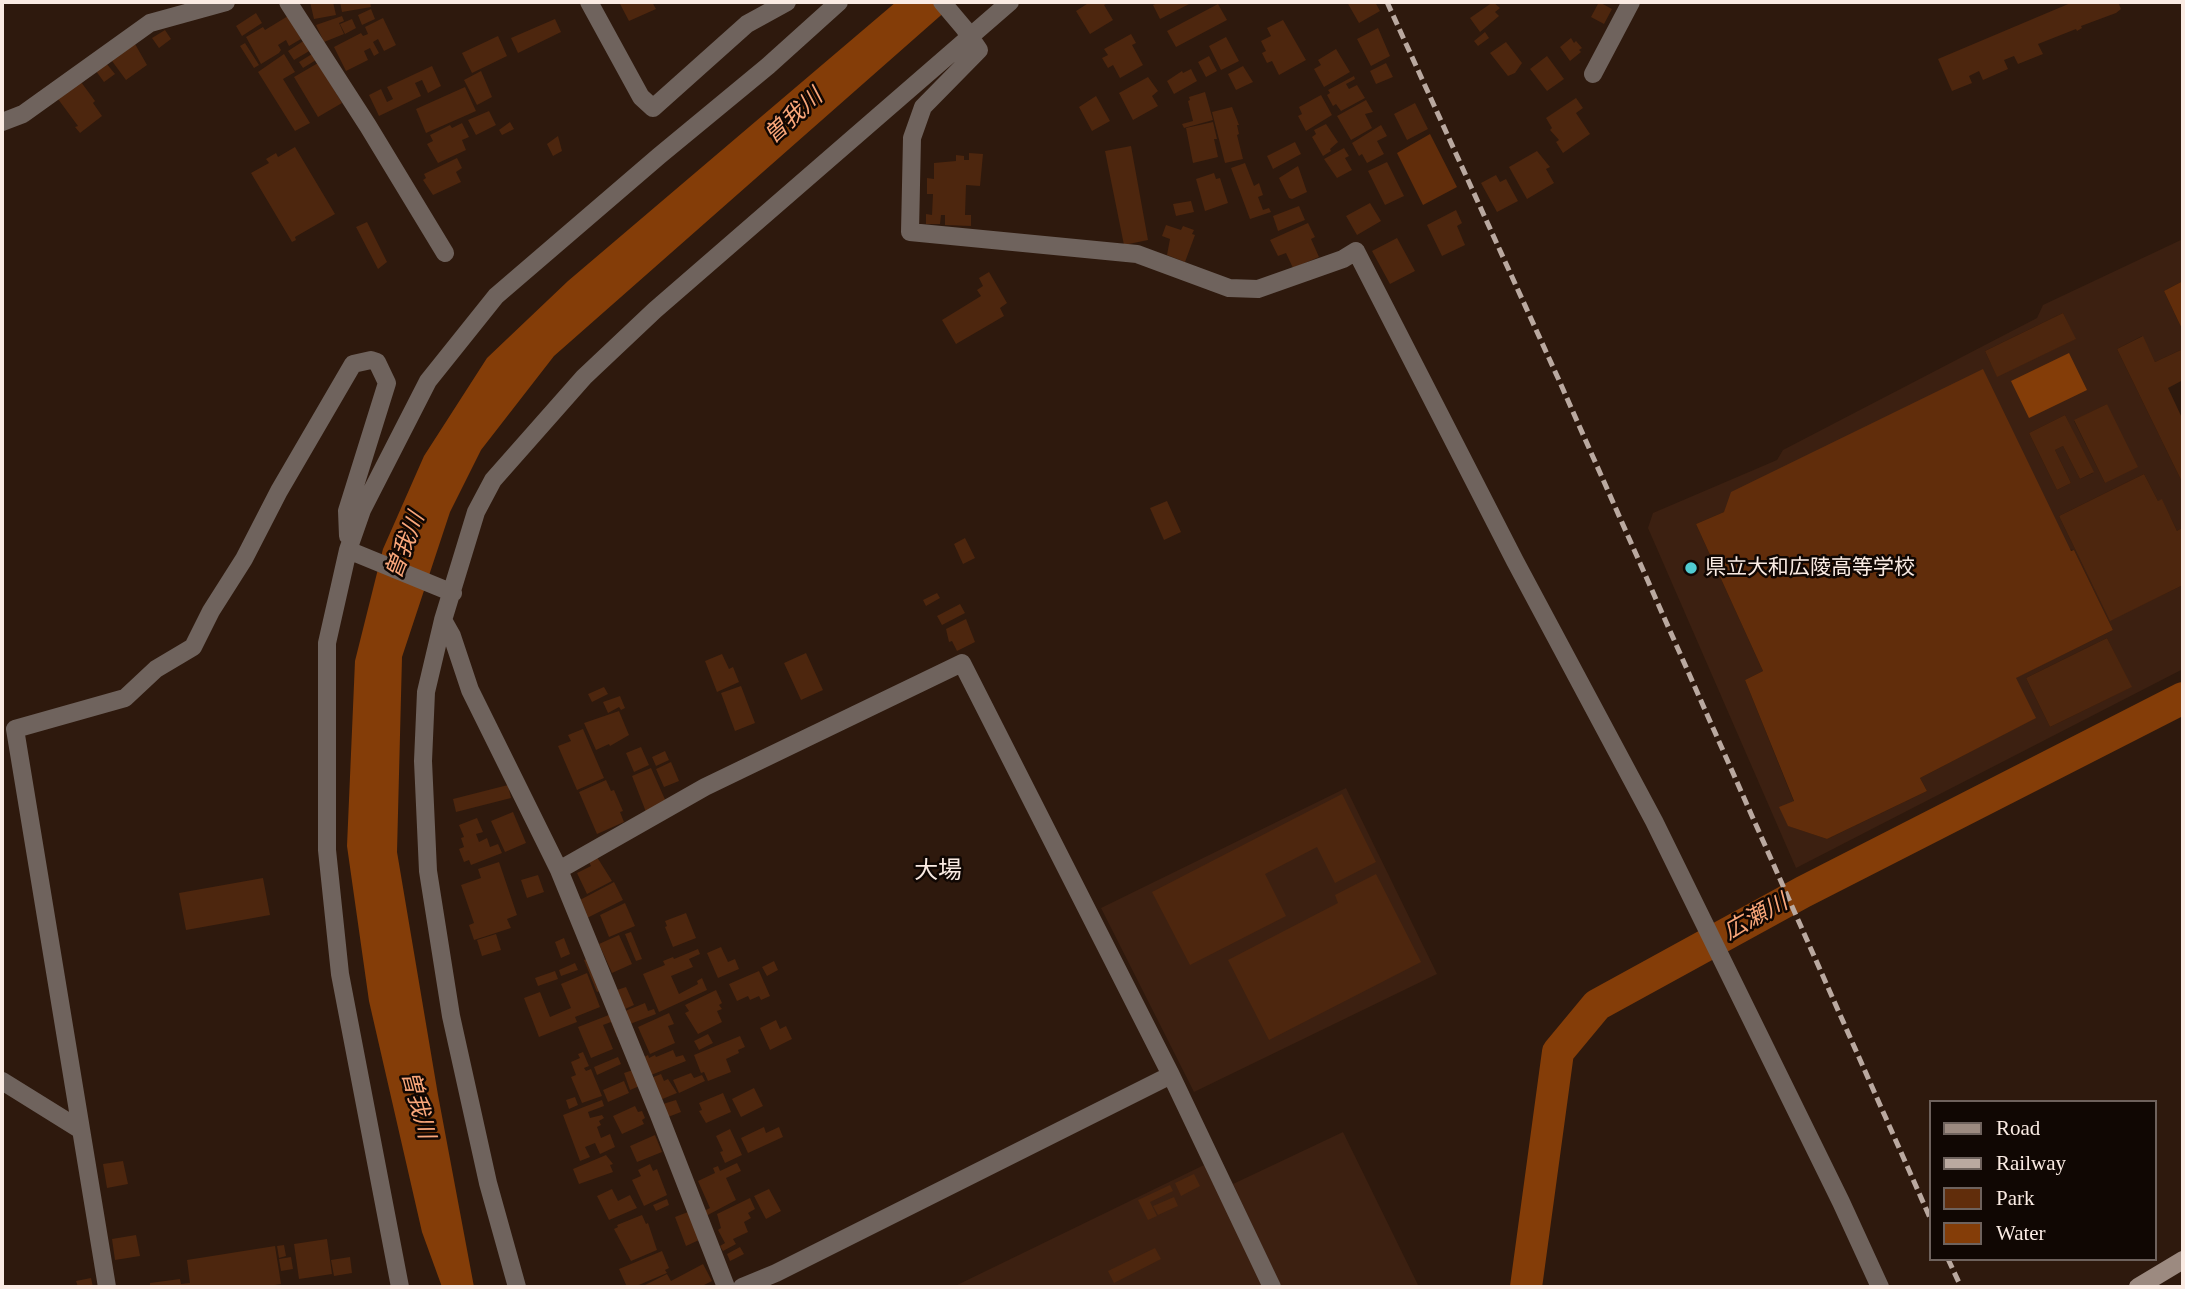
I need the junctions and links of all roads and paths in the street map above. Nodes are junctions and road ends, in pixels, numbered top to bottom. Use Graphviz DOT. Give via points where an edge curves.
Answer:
graph roads {
  1 [pos="226,2"];
  2 [pos="288,2"];
  3 [pos="589,2"];
  4 [pos="787,2"];
  5 [pos="839,2"];
  6 [pos="942,2"];
  7 [pos="1010,2"];
  8 [pos="1631,2"];
  9 [pos="968,32"];
  10 [pos="1593,74"];
  11 [pos="2,122"];
  12 [pos="445,253"];
  13 [pos="355,553"];
  14 [pos="448,590"];
  15 [pos="443,621"];
  16 [pos="559,870"];
  17 [pos="1171,1075"];
  18 [pos="2,1082"];
  19 [pos="80,1130"];
  20 [pos="2183,1260"];
  21 [pos="107,1287"];
  22 [pos="400,1287"];
  23 [pos="517,1287"];
  24 [pos="726,1287"];
  25 [pos="742,1287"];
  26 [pos="1272,1287"];
  27 [pos="1880,1287"];
  28 [pos="2138,1287"];
  1 -- 11 [label="street" via="150,23 23,114"];
  2 -- 12 [label="street"];
  3 -- 4 [label="street" via="641,97 653,107 747,24"];
  5 -- 13 [label="street" via="496,296 428,381 362,510"];
  6 -- 9 [label="street"];
  7 -- 9 [label="street"];
  8 -- 10 [label="street"];
  9 -- 14 [label="street" via="584,377 493,480 476,512"];
  9 -- 27 [label="street" via="979,50 923,107 912,138 911,232 1137,254 1229,288 1258,289 1356,251 1654,821"];
  13 -- 14 [label="street"];
  13 -- 19 [label="street" via="347,511 387,383 377,362 371,360 353,364 193,647 156,669 125,698 15,729"];
  13 -- 22 [label="street" via="327,643 327,850 340,974"];
  14 -- 15 [label="street"];
  15 -- 16 [label="street" via="470,690"];
  15 -- 23 [label="street" via="426,692 423,761 428,871 451,1016 488,1183"];
  16 -- 17 [label="street" via="705,786 962,663"];
  16 -- 24 [label="street"];
  17 -- 25 [label="street"];
  17 -- 26 [label="street"];
  18 -- 19 [label="street"];
  19 -- 21 [label="street"];
  20 -- 28 [label="main road"];
}
